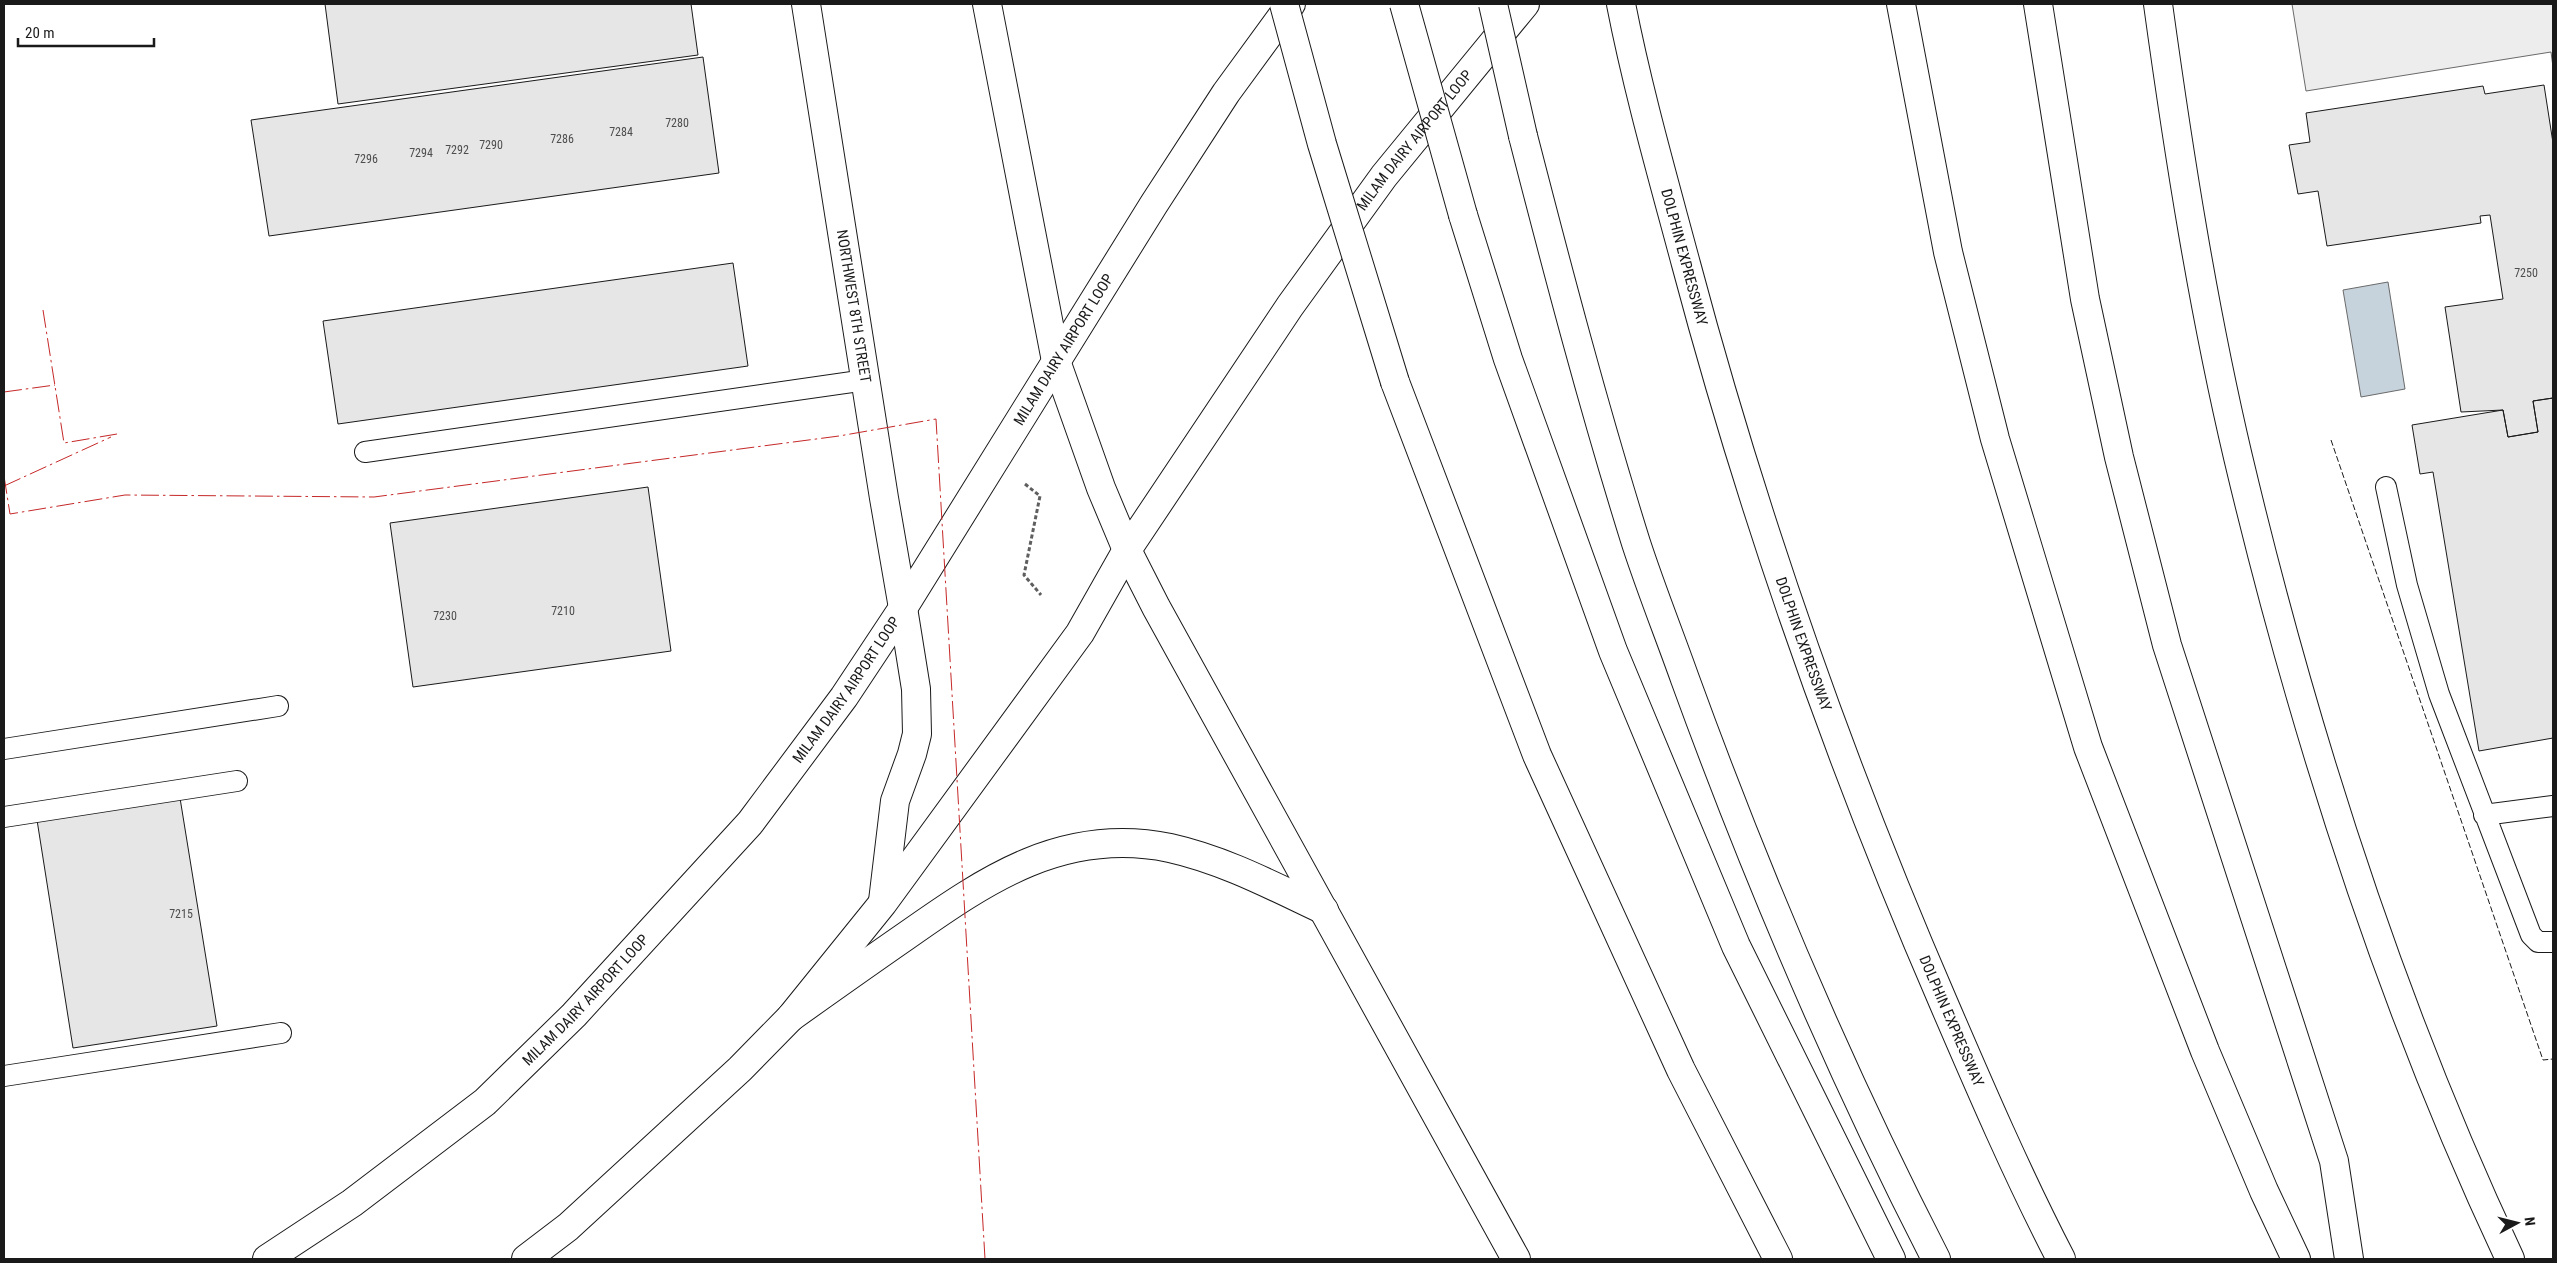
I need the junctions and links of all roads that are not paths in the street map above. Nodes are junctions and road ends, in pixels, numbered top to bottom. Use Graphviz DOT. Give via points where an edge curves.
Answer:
graph roads {
  1 [pos="806,4"];
  2 [pos="987,4"];
  3 [pos="1284,4"];
  4 [pos="1291,4"];
  5 [pos="1404,4"];
  6 [pos="1493,4"];
  7 [pos="1525,4"];
  8 [pos="1901,4"];
  9 [pos="2038,4"];
  10 [pos="2158,4"];
  11 [pos="1623,14"];
  12 [pos="1056,361"];
  13 [pos="866,380"];
  14 [pos="365,452"];
  15 [pos="2386,487"];
  16 [pos="1127,550"];
  17 [pos="904,608"];
  18 [pos="278,706"];
  19 [pos="4,749"];
  20 [pos="237,781"];
  21 [pos="2553,806"];
  22 [pos="2484,815"];
  23 [pos="4,817"];
  24 [pos="883,903"];
  25 [pos="1324,910"];
  26 [pos="2553,942"];
  27 [pos="791,1017"];
  28 [pos="281,1033"];
  29 [pos="4,1076"];
  30 [pos="268,1259"];
  31 [pos="526,1259"];
  32 [pos="1516,1259"];
  33 [pos="1778,1259"];
  34 [pos="1891,1259"];
  35 [pos="1936,1259"];
  36 [pos="2061,1259"];
  37 [pos="2296,1259"];
  38 [pos="2349,1259"];
  39 [pos="2510,1259"];
  1 -- 13 [label="main road, NORTHWEST 8TH STREET"];
  2 -- 12 [label="main road"];
  3 -- 33 [label="main road, bridge" via="1322,144 1395,382 1537,755 1681,1070"];
  4 -- 12 [label="main road, MILAM DAIRY AIRPORT LOOP" via="1226,93"];
  5 -- 34 [label="main road, bridge" via="1463,215 1508,358 1613,650 1736,946"];
  6 -- 35 [label="main road, bridge" via="1573,330 1634,535 1711,749 1785,938 1900,1189"];
  7 -- 16 [label="main road, MILAM DAIRY AIRPORT LOOP" via="1378,184 1290,306"];
  8 -- 37 [label="main road" via="1955,280 1995,439 2088,747 2205,1051"];
  9 -- 38 [label="main road" via="2085,299 2119,457 2167,645 2334,1161"];
  10 -- 39 [label="main road" via="2176,133 2205,296 2238,456 2279,616 2325,776 2377,934 2437,1090"];
  11 -- 36 [label="main road, DOLPHIN EXPRESSWAY" via="1704,331 1750,485 1801,638 1856,791 1914,934 1973,1071"];
  12 -- 16 [label="main road" via="1082,438"];
  12 -- 17 [label="main road, MILAM DAIRY AIRPORT LOOP"];
  13 -- 14 [label="lane"];
  13 -- 17 [label="main road, NORTHWEST 8TH STREET"];
  15 -- 22 [label="lane" via="2406,585 2439,694"];
  16 -- 24 [label="main road, MILAM DAIRY AIRPORT LOOP" via="1080,633"];
  16 -- 25 [label="main road"];
  17 -- 24 [label="main road, NORTHWEST 8TH STREET" via="916,689 917,734 895,801"];
  17 -- 30 [label="main road, MILAM DAIRY AIRPORT LOOP" via="844,697 750,823 574,1015 485,1102 352,1203"];
  18 -- 19 [label="lane"];
  20 -- 23 [label="lane"];
  21 -- 22 [label="lane"];
  22 -- 26 [label="lane" via="2531,935 2538,942"];
  24 -- 27 [label="main road, MILAM DAIRY AIRPORT LOOP"];
  25 -- 27 [label="main road" via="1232,867 1169,848 1122,843 1068,849 1016,866 971,890"];
  25 -- 32 [label="main road"];
  27 -- 31 [label="main road, MILAM DAIRY AIRPORT LOOP" via="685,1122 568,1228"];
  28 -- 29 [label="lane"];
}
